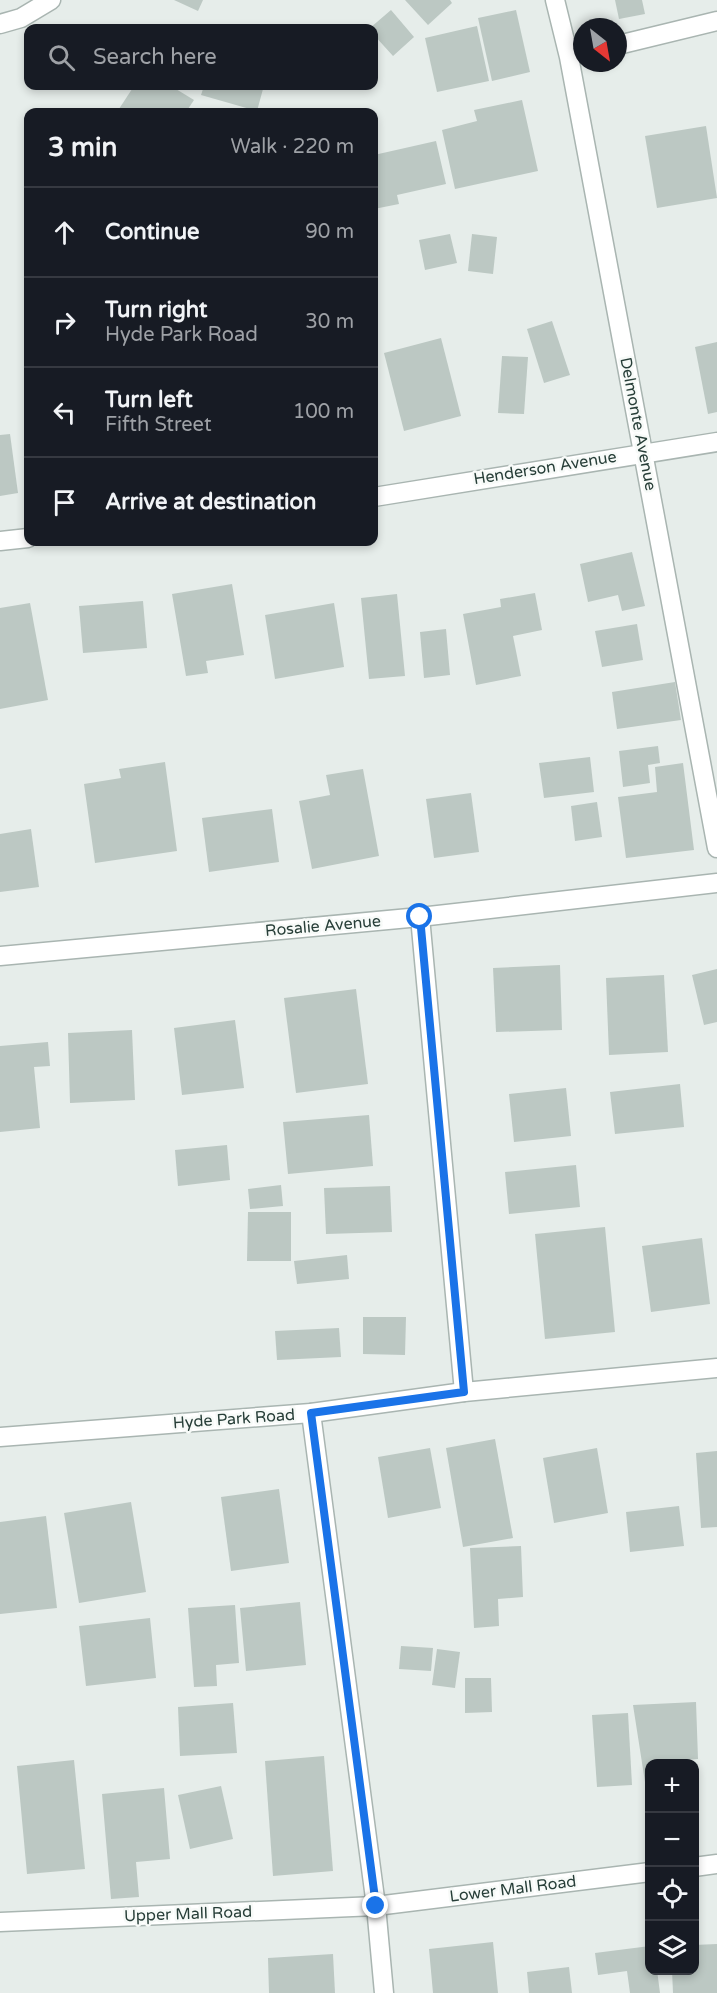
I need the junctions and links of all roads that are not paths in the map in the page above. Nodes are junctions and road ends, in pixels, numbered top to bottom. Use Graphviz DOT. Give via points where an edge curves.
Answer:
graph roads {
  1 [pos="51,0"];
  2 [pos="555,0"];
  3 [pos="717,21"];
  4 [pos="0,24"];
  5 [pos="627,43"];
  6 [pos="573,50"];
  7 [pos="578,72"];
  8 [pos="717,442"];
  9 [pos="643,452"];
  10 [pos="378,495"];
  11 [pos="24,538"];
  12 [pos="0,541"];
  13 [pos="717,848"];
  14 [pos="717,883"];
  15 [pos="420,917"];
  16 [pos="0,956"];
  17 [pos="717,1368"];
  18 [pos="464,1392"];
  19 [pos="311,1413"];
  20 [pos="0,1437"];
  21 [pos="717,1864"];
  22 [pos="699,1866"];
  23 [pos="645,1873"];
  24 [pos="376,1906"];
  25 [pos="0,1922"];
  26 [pos="384,1993"];
  1 -- 4 [label="street" via="21,18"];
  2 -- 6 [label="street, Delmonte Avenue"];
  3 -- 5 [label="street"];
  7 -- 9 [label="street, Delmonte Avenue"];
  8 -- 9 [label="street, Henderson Avenue"];
  9 -- 10 [label="street, Henderson Avenue"];
  9 -- 13 [label="street, Delmonte Avenue"];
  11 -- 12 [label="street"];
  14 -- 15 [label="street, Rosalie Avenue"];
  15 -- 16 [label="street, Rosalie Avenue"];
  15 -- 18 [label="street"];
  17 -- 18 [label="street, Hyde Park Road"];
  18 -- 19 [label="street, Hyde Park Road"];
  19 -- 20 [label="street, Hyde Park Road"];
  19 -- 24 [label="street"];
  21 -- 22 [label="street"];
  23 -- 24 [label="street, Lower Mall Road"];
  24 -- 25 [label="street, Upper Mall Road"];
  24 -- 26 [label="street"];
}
